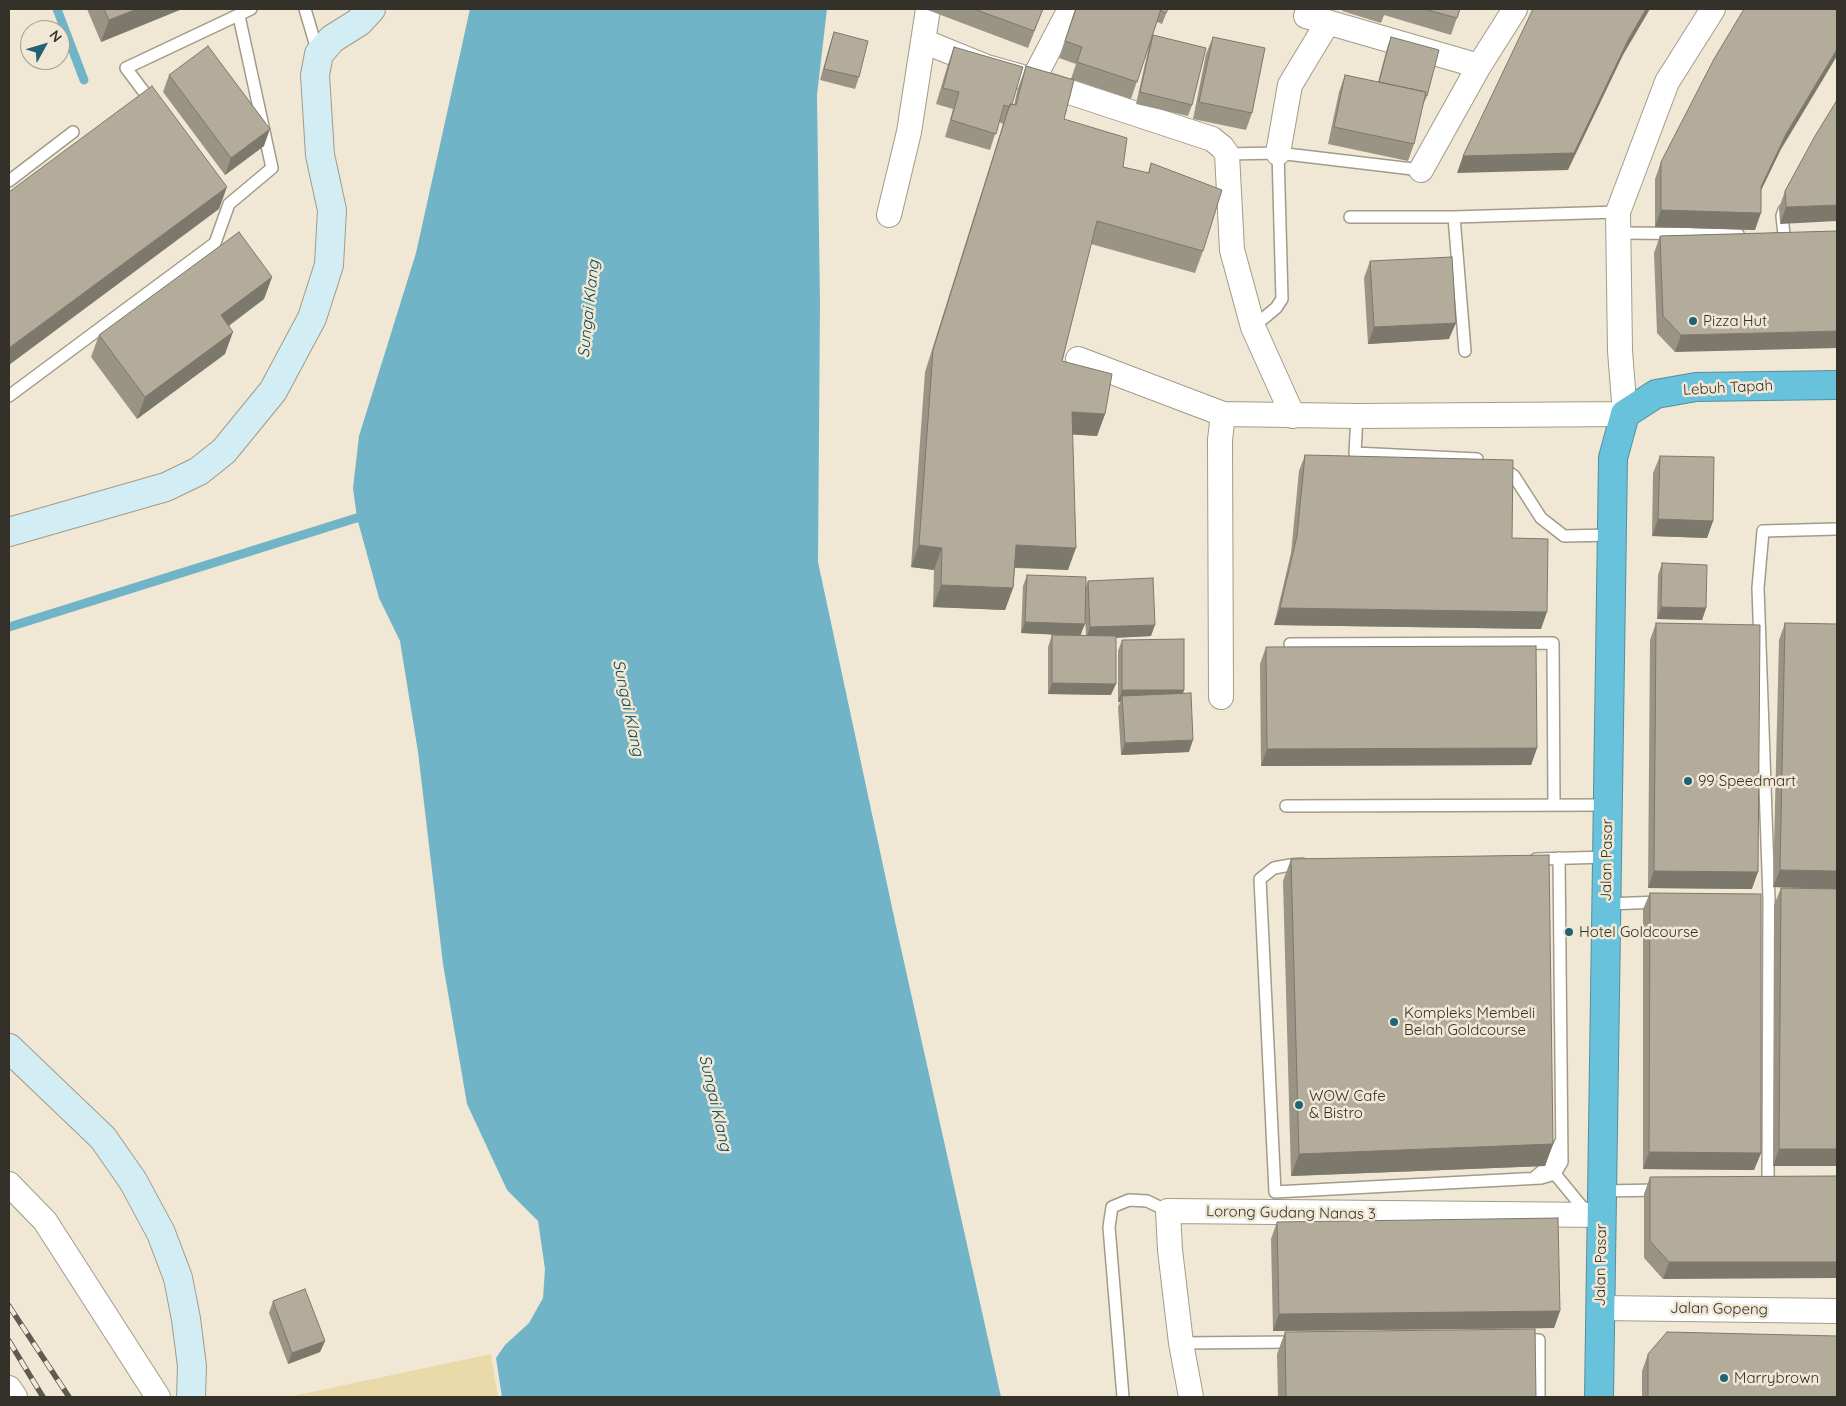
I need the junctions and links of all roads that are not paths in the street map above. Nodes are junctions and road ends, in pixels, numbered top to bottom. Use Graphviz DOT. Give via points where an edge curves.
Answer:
graph roads {
  1 [pos="251,9"];
  2 [pos="305,9"];
  3 [pos="371,9"];
  4 [pos="928,9"];
  5 [pos="1070,9"];
  6 [pos="1516,9"];
  7 [pos="1712,9"];
  8 [pos="239,16"];
  9 [pos="923,41"];
  10 [pos="319,54"];
  11 [pos="1479,66"];
  12 [pos="1032,80"];
  13 [pos="160,114"];
  14 [pos="73,132"];
  15 [pos="1278,153"];
  16 [pos="1227,154"];
  17 [pos="1421,170"];
  18 [pos="9,182"];
  19 [pos="1787,201"];
  20 [pos="889,215"];
  21 [pos="1350,217"];
  22 [pos="1454,217"];
  23 [pos="1618,222"];
  24 [pos="1745,234"];
  25 [pos="1783,235"];
  26 [pos="1252,327"];
  27 [pos="1465,351"];
  28 [pos="1078,359"];
  29 [pos="1837,385"];
  30 [pos="9,396"];
  31 [pos="1223,414"];
  32 [pos="1625,414"];
  33 [pos="1293,416"];
  34 [pos="1357,416"];
  35 [pos="1837,529"];
  36 [pos="9,532"];
  37 [pos="1612,535"];
  38 [pos="1290,644"];
  39 [pos="1221,697"];
  40 [pos="1554,805"];
  41 [pos="1608,805"];
  42 [pos="1286,806"];
  43 [pos="1607,857"];
  44 [pos="1559,858"];
  45 [pos="1529,859"];
  46 [pos="1310,864"];
  47 [pos="1673,902"];
  48 [pos="1607,904"];
  49 [pos="9,1048"];
  50 [pos="1561,1140"];
  51 [pos="1555,1174"];
  52 [pos="1533,1178"];
  53 [pos="9,1184"];
  54 [pos="1768,1187"];
  55 [pos="1670,1190"];
  56 [pos="1598,1207"];
  57 [pos="1168,1211"];
  58 [pos="1601,1308"];
  59 [pos="1837,1311"];
  60 [pos="1509,1340"];
  61 [pos="1310,1342"];
  62 [pos="1181,1343"];
  63 [pos="9,1388"];
  64 [pos="15,1397"];
  65 [pos="158,1397"];
  66 [pos="191,1397"];
  67 [pos="1124,1397"];
  68 [pos="1191,1397"];
  69 [pos="1539,1397"];
  70 [pos="1599,1397"];
  1 -- 8 [label="lane"];
  2 -- 10 [label="lane"];
  3 -- 10 [label="street" via="359,22 332,39"];
  4 -- 9 [label="street"];
  5 -- 12 [label="street"];
  6 -- 11 [label="street"];
  7 -- 23 [label="street" via="1668,82"];
  8 -- 13 [label="lane" via="126,68"];
  8 -- 30 [label="lane" via="272,168 226,201 215,242"];
  9 -- 12 [label="street" via="987,67"];
  9 -- 20 [label="street" via="909,132"];
  10 -- 36 [label="street" via="315,75 320,155 332,210 329,265 312,318 273,392 224,450 198,471 166,487"];
  11 -- 15 [label="street" via="1317,19 1290,85"];
  11 -- 17 [label="street"];
  12 -- 16 [label="street" via="1212,139"];
  14 -- 18 [label="lane"];
  15 -- 16 [label="lane"];
  15 -- 17 [label="lane"];
  15 -- 26 [label="lane" via="1282,299"];
  16 -- 26 [label="street" via="1232,250"];
  19 -- 25 [label="lane" via="1782,216"];
  21 -- 22 [label="lane"];
  22 -- 23 [label="lane"];
  22 -- 27 [label="lane"];
  23 -- 24 [label="lane"];
  23 -- 32 [label="street" via="1620,351"];
  26 -- 33 [label="street"];
  28 -- 31 [label="street"];
  29 -- 32 [label="highway, Lebuh Tapah" via="1696,387 1656,394"];
  31 -- 33 [label="street"];
  31 -- 39 [label="street" via="1220,440"];
  32 -- 34 [label="street"];
  32 -- 37 [label="highway, Jalan Pasar" via="1613,458"];
  33 -- 34 [label="street"];
  34 -- 37 [label="lane" via="1355,453 1490,460 1514,476 1541,518 1564,536"];
  35 -- 54 [label="lane" via="1763,531 1758,588 1769,899"];
  37 -- 41 [label="highway, Jalan Pasar"];
  38 -- 40 [label="lane" via="1553,643"];
  40 -- 41 [label="lane"];
  40 -- 42 [label="lane"];
  41 -- 43 [label="highway, Jalan Pasar"];
  43 -- 44 [label="lane"];
  43 -- 48 [label="highway, Jalan Pasar"];
  44 -- 45 [label="lane"];
  44 -- 50 [label="lane"];
  46 -- 52 [label="lane" via="1274,868 1260,879 1275,1192"];
  47 -- 48 [label="lane"];
  48 -- 56 [label="highway, Jalan Pasar"];
  49 -- 66 [label="street" via="103,1138 133,1181 161,1233 178,1278 186,1318 192,1366"];
  50 -- 51 [label="lane" via="1562,1162"];
  50 -- 52 [label="lane" via="1550,1164"];
  51 -- 52 [label="lane"];
  51 -- 56 [label="lane"];
  53 -- 65 [label="street" via="45,1221"];
  55 -- 56 [label="lane"];
  56 -- 57 [label="street, Lorong Gudang Nanas 3"];
  56 -- 58 [label="highway, Jalan Pasar"];
  57 -- 62 [label="street"];
  57 -- 67 [label="lane" via="1147,1201 1129,1200 1112,1207 1109,1227"];
  58 -- 59 [label="street, Jalan Gopeng"];
  58 -- 70 [label="highway, Jalan Pasar"];
  60 -- 69 [label="lane" via="1539,1340"];
  61 -- 62 [label="lane"];
  62 -- 68 [label="street"];
  63 -- 64 [label="street"];
}
